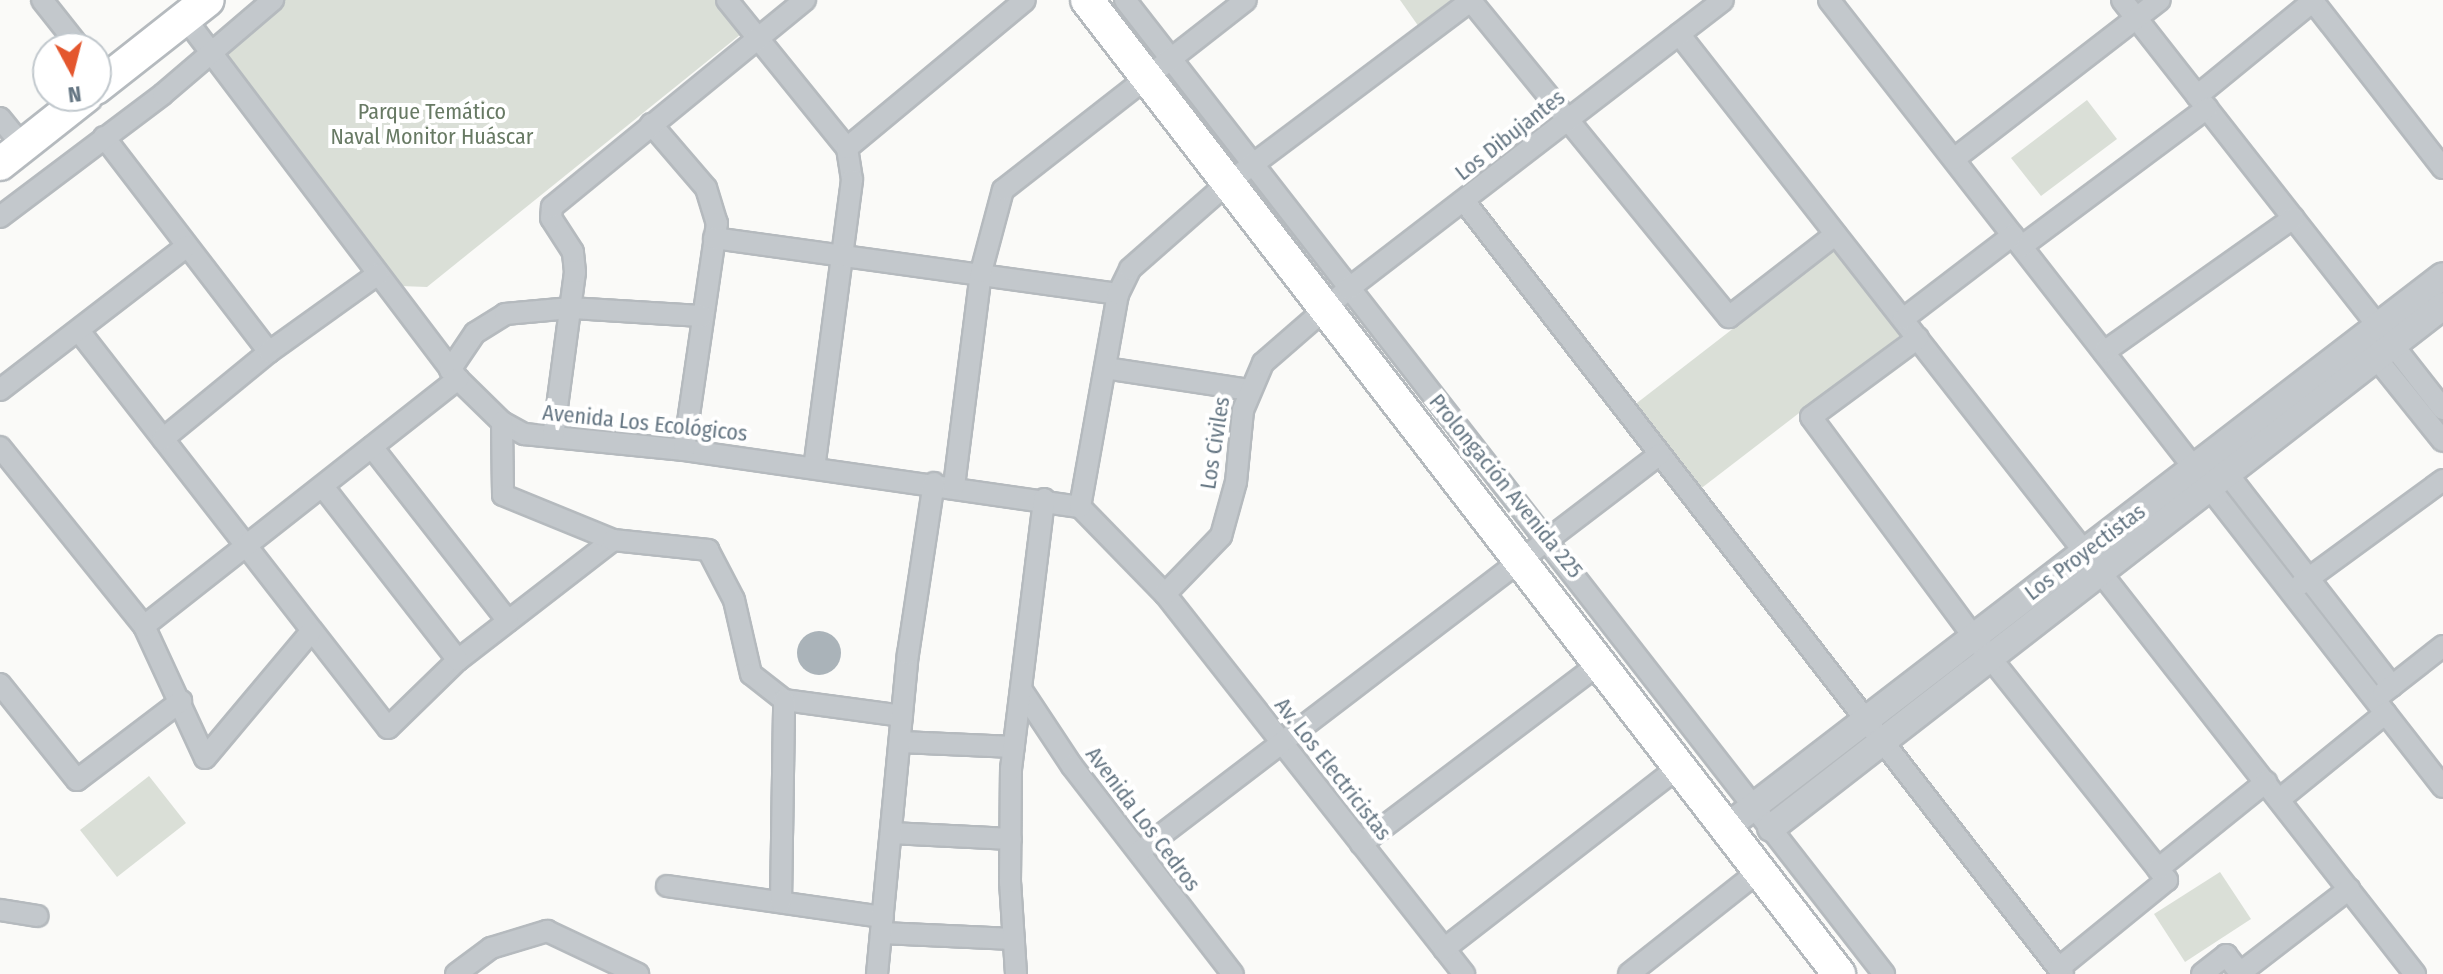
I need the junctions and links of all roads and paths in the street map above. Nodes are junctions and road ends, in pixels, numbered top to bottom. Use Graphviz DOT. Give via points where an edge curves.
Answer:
graph roads {
  1 [pos="42,0"];
  2 [pos="273,0"];
  3 [pos="727,0"];
  4 [pos="805,0"];
  5 [pos="1025,0"];
  6 [pos="1087,0"];
  7 [pos="1125,0"];
  8 [pos="1246,0"];
  9 [pos="1471,0"];
  10 [pos="1723,0"];
  11 [pos="1829,0"];
  12 [pos="2122,0"];
  13 [pos="2160,0"];
  14 [pos="2313,1"];
  15 [pos="196,9"];
  16 [pos="2136,18"];
  17 [pos="67,32"];
  18 [pos="1679,34"];
  19 [pos="758,37"];
  20 [pos="212,53"];
  21 [pos="1159,68"];
  22 [pos="112,71"];
  23 [pos="2202,102"];
  24 [pos="62,112"];
  25 [pos="0,118"];
  26 [pos="1570,118"];
  27 [pos="651,124"];
  28 [pos="104,137"];
  29 [pos="847,148"];
  30 [pos="12,155"];
  31 [pos="1954,159"];
  32 [pos="1255,164"];
  33 [pos="2443,168"];
  34 [pos="1228,183"];
  35 [pos="1464,201"];
  36 [pos="0,217"];
  37 [pos="2293,218"];
  38 [pos="1836,234"];
  39 [pos="714,238"];
  40 [pos="2017,240"];
  41 [pos="187,246"];
  42 [pos="842,257"];
  43 [pos="981,272"];
  44 [pos="378,274"];
  45 [pos="2443,276"];
  46 [pos="1118,294"];
  47 [pos="1336,298"];
  48 [pos="2443,306"];
  49 [pos="571,308"];
  50 [pos="703,316"];
  51 [pos="1903,319"];
  52 [pos="79,331"];
  53 [pos="1918,338"];
  54 [pos="2383,344"];
  55 [pos="269,352"];
  56 [pos="2104,352"];
  57 [pos="1105,368"];
  58 [pos="454,374"];
  59 [pos="0,390"];
  60 [pos="1248,390"];
  61 [pos="2443,409"];
  62 [pos="502,422"];
  63 [pos="553,437"];
  64 [pos="163,439"];
  65 [pos="2443,441"];
  66 [pos="0,447"];
  67 [pos="372,447"];
  68 [pos="684,450"];
  69 [pos="1660,454"];
  70 [pos="814,467"];
  71 [pos="2195,468"];
  72 [pos="2443,480"];
  73 [pos="2221,483"];
  74 [pos="944,485"];
  75 [pos="324,488"];
  76 [pos="1044,499"];
  77 [pos="1080,507"];
  78 [pos="1549,539"];
  79 [pos="613,540"];
  80 [pos="245,548"];
  81 [pos="2085,551"];
  82 [pos="1520,560"];
  83 [pos="2103,573"];
  84 [pos="2309,578"];
  85 [pos="2291,591"];
  86 [pos="1165,594"];
  87 [pos="508,621"];
  88 [pos="144,626"];
  89 [pos="310,633"];
  90 [pos="1973,636"];
  91 [pos="2443,646"];
  92 [pos="1990,656"];
  93 [pos="458,660"];
  94 [pos="1600,663"];
  95 [pos="0,684"];
  96 [pos="1021,689"];
  97 [pos="2385,699"];
  98 [pos="784,700"];
  99 [pos="181,701"];
  100 [pos="902,716"];
  101 [pos="1864,718"];
  102 [pos="1279,740"];
  103 [pos="1883,740"];
  104 [pos="901,742"];
  105 [pos="1014,747"];
  106 [pos="1680,766"];
  107 [pos="2266,782"];
  108 [pos="2443,787"];
  109 [pos="2280,799"];
  110 [pos="1754,806"];
  111 [pos="1727,827"];
  112 [pos="1771,828"];
  113 [pos="891,833"];
  114 [pos="1011,839"];
  115 [pos="1361,844"];
  116 [pos="1140,851"];
  117 [pos="2158,869"];
  118 [pos="1760,870"];
  119 [pos="667,886"];
  120 [pos="2349,889"];
  121 [pos="781,902"];
  122 [pos="0,910"];
  123 [pos="38,916"];
  124 [pos="882,925"];
  125 [pos="1014,939"];
  126 [pos="1444,949"];
  127 [pos="2061,971"];
  128 [pos="2240,973"];
  129 [pos="456,974"];
  130 [pos="638,974"];
  131 [pos="877,974"];
  132 [pos="1016,974"];
  133 [pos="1233,974"];
  134 [pos="1464,974"];
  135 [pos="1629,974"];
  136 [pos="1839,974"];
  137 [pos="1884,974"];
  138 [pos="2202,974"];
  139 [pos="2415,974"];
  1 -- 17 [label="street"];
  2 -- 20 [label="street"];
  3 -- 19 [label="street"];
  4 -- 19 [label="street"];
  5 -- 29 [label="street"];
  6 -- 21 [label="main road, Prolongación Avenida 225"];
  7 -- 21 [label="street, Prolongación Avenida 225"];
  8 -- 21 [label="street"];
  9 -- 26 [label="street" via="1545,98"];
  9 -- 32 [label="street"];
  10 -- 18 [label="street, Los Dibujantes"];
  11 -- 31 [label="street"];
  12 -- 16 [label="street"];
  13 -- 16 [label="street"];
  14 -- 23 [label="street"];
  14 -- 33 [label="street"];
  15 -- 20 [label="street, Avenida Los Ecológicos"];
  15 -- 22 [label="main road"];
  16 -- 23 [label="street"];
  16 -- 31 [label="street"];
  18 -- 26 [label="street, Los Dibujantes"];
  18 -- 38 [label="street"];
  19 -- 27 [label="street"];
  19 -- 29 [label="street"];
  20 -- 28 [label="street"];
  20 -- 44 [label="street, Avenida Los Ecológicos"];
  21 -- 32 [label="street, Prolongación Avenida 225"];
  21 -- 34 [label="main road, Prolongación Avenida 225"];
  21 -- 43 [label="street" via="1003,190"];
  23 -- 37 [label="street"];
  23 -- 40 [label="street"];
  24 -- 30 [label="main road"];
  25 -- 30 [label="street"];
  26 -- 35 [label="street, Los Dibujantes"];
  26 -- 38 [label="street" via="1729,317"];
  27 -- 39 [label="street" via="706,188 717,223"];
  27 -- 49 [label="street" via="552,207 551,218 573,252"];
  28 -- 36 [label="street"];
  28 -- 41 [label="street"];
  29 -- 42 [label="street" via="852,180"];
  31 -- 40 [label="street"];
  32 -- 34 [label="street"];
  32 -- 47 [label="street, Prolongación Avenida 225"];
  34 -- 46 [label="street" via="1130,269"];
  34 -- 47 [label="main road, Prolongación Avenida 225"];
  35 -- 47 [label="street, Los Dibujantes"];
  35 -- 69 [label="street"];
  37 -- 54 [label="street"];
  37 -- 56 [label="street"];
  38 -- 51 [label="street"];
  39 -- 42 [label="street"];
  39 -- 50 [label="street"];
  40 -- 51 [label="street"];
  40 -- 56 [label="street"];
  41 -- 52 [label="street"];
  41 -- 55 [label="street"];
  42 -- 43 [label="street"];
  42 -- 70 [label="street"];
  43 -- 46 [label="street"];
  43 -- 74 [label="street"];
  44 -- 55 [label="street"];
  44 -- 58 [label="street, Avenida Los Ecológicos"];
  45 -- 54 [label="street, Los Proyectistas"];
  46 -- 57 [label="street"];
  47 -- 60 [label="street, Los Civiles" via="1263,363"];
  47 -- 78 [label="street, Prolongación Avenida 225"];
  47 -- 82 [label="main road, Prolongación Avenida 225"];
  48 -- 54 [label="street"];
  49 -- 50 [label="street"];
  49 -- 58 [label="street" via="505,314 487,322"];
  49 -- 63 [label="street"];
  50 -- 68 [label="street"];
  51 -- 53 [label="street"];
  52 -- 59 [label="street"];
  52 -- 64 [label="street"];
  53 -- 81 [label="street"];
  53 -- 90 [label="street" via="1811,417"];
  54 -- 61 [label="street"];
  54 -- 65 [label="street"];
  54 -- 71 [label="street, Los Proyectistas"];
  54 -- 73 [label="street"];
  55 -- 64 [label="street"];
  56 -- 71 [label="street"];
  57 -- 60 [label="street"];
  57 -- 77 [label="street"];
  58 -- 62 [label="street, Avenida Los Ecológicos"];
  58 -- 67 [label="street"];
  60 -- 86 [label="street, Los Civiles" via="1236,482 1221,536"];
  62 -- 63 [label="street, Avenida Los Ecológicos" via="524,434"];
  62 -- 79 [label="street" via="503,495"];
  63 -- 68 [label="street, Avenida Los Ecológicos"];
  64 -- 80 [label="street"];
  66 -- 88 [label="street"];
  67 -- 75 [label="street"];
  67 -- 87 [label="street"];
  68 -- 70 [label="street, Avenida Los Ecológicos"];
  69 -- 78 [label="street"];
  69 -- 101 [label="street"];
  70 -- 74 [label="street, Avenida Los Ecológicos"];
  71 -- 73 [label="street"];
  71 -- 81 [label="street, Los Proyectistas"];
  72 -- 84 [label="street"];
  73 -- 83 [label="street"];
  73 -- 84 [label="street"];
  73 -- 85 [label="street"];
  74 -- 76 [label="street, Avenida Los Ecológicos"];
  74 -- 100 [label="street"];
  75 -- 80 [label="street"];
  75 -- 93 [label="street"];
  76 -- 77 [label="street, Avenida Los Ecológicos"];
  76 -- 96 [label="street"];
  77 -- 86 [label="street"];
  78 -- 82 [label="street"];
  78 -- 110 [label="street, Prolongación Avenida 225"];
  79 -- 87 [label="street"];
  79 -- 98 [label="street" via="708,550 734,600 751,674"];
  80 -- 88 [label="street"];
  80 -- 89 [label="street"];
  81 -- 83 [label="street"];
  81 -- 90 [label="street, Los Proyectistas"];
  82 -- 94 [label="main road, Prolongación Avenida 225"];
  82 -- 102 [label="street"];
  83 -- 92 [label="street"];
  83 -- 107 [label="street"];
  84 -- 85 [label="street"];
  84 -- 97 [label="street"];
  85 -- 97 [label="street"];
  86 -- 102 [label="street, Av. Los Electricistas"];
  87 -- 93 [label="street"];
  88 -- 99 [label="street"];
  89 -- 93 [label="street" via="388,728"];
  89 -- 99 [label="street" via="205,758"];
  90 -- 92 [label="street"];
  90 -- 101 [label="street, Los Proyectistas"];
  91 -- 97 [label="street"];
  92 -- 103 [label="street"];
  92 -- 117 [label="street"];
  94 -- 106 [label="main road, Prolongación Avenida 225"];
  94 -- 115 [label="street"];
  95 -- 99 [label="street" via="77,780"];
  96 -- 105 [label="street"];
  96 -- 116 [label="street, Avenida Los Cedros" via="1072,766"];
  97 -- 108 [label="street"];
  97 -- 109 [label="street"];
  98 -- 100 [label="street"];
  98 -- 121 [label="street"];
  100 -- 104 [label="street"];
  101 -- 103 [label="street"];
  101 -- 110 [label="street, Los Proyectistas"];
  102 -- 115 [label="street, Av. Los Electricistas"];
  102 -- 116 [label="street"];
  103 -- 112 [label="street"];
  103 -- 127 [label="street"];
  104 -- 105 [label="street"];
  104 -- 113 [label="street"];
  105 -- 114 [label="street"];
  106 -- 111 [label="main road, Prolongación Avenida 225"];
  106 -- 126 [label="street"];
  107 -- 109 [label="street"];
  107 -- 117 [label="street"];
  109 -- 120 [label="street"];
  110 -- 111 [label="street, Los Proyectistas"];
  110 -- 112 [label="street, Prolongación Avenida 225"];
  111 -- 118 [label="main road, Prolongación Avenida 225"];
  112 -- 137 [label="street, Prolongación Avenida 225"];
  113 -- 114 [label="street"];
  113 -- 124 [label="street"];
  114 -- 125 [label="street"];
  115 -- 126 [label="street, Av. Los Electricistas"];
  116 -- 133 [label="street, Avenida Los Cedros"];
  117 -- 127 [label="street" via="2167,880"];
  118 -- 135 [label="street"];
  118 -- 136 [label="main road, Prolongación Avenida 225"];
  119 -- 121 [label="street"];
  120 -- 128 [label="street"];
  120 -- 139 [label="street"];
  121 -- 124 [label="street"];
  122 -- 123 [label="street"];
  124 -- 125 [label="street"];
  124 -- 131 [label="street"];
  125 -- 132 [label="street"];
  126 -- 134 [label="street, Av. Los Electricistas"];
  128 -- 138 [label="street" via="2226,955"];
  129 -- 130 [label="street" via="491,948 547,931"];
}
